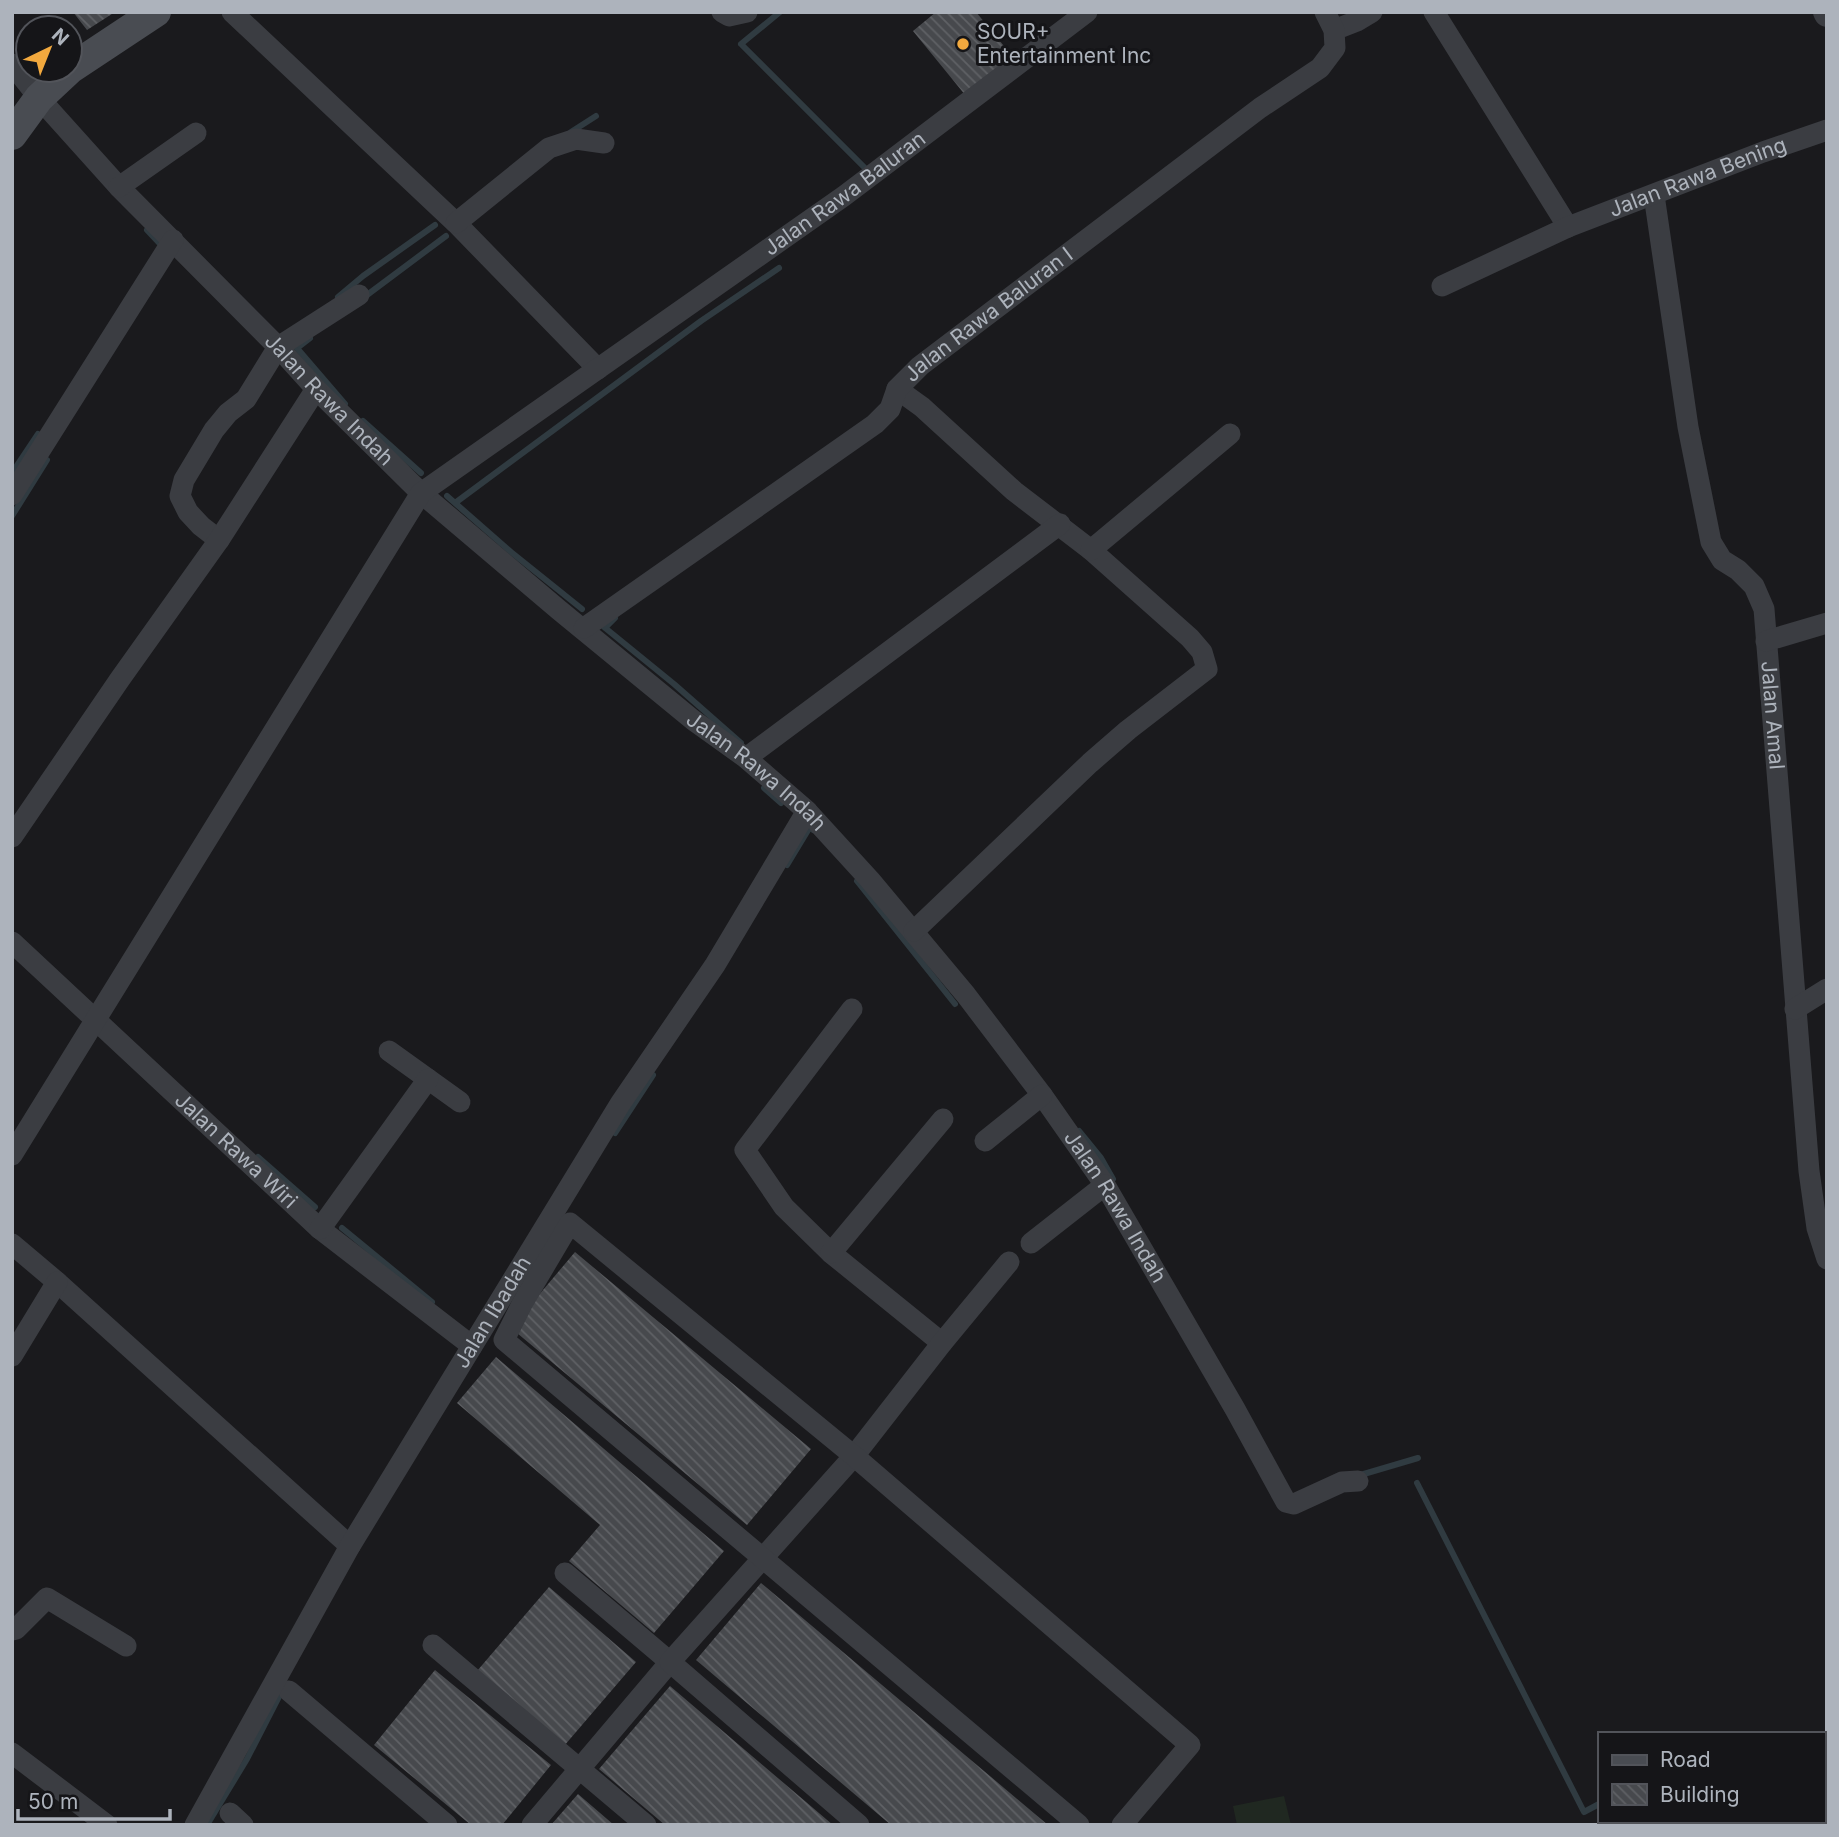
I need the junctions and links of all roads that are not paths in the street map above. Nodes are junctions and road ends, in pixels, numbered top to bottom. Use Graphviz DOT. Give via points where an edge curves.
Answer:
graph roads {
  1 [pos="156,12"];
  2 [pos="232,12"];
  3 [pos="722,12"];
  4 [pos="747,12"];
  5 [pos="1087,12"];
  6 [pos="1372,12"];
  7 [pos="1434,12"];
  8 [pos="1330,21"];
  9 [pos="84,61"];
  10 [pos="12,64"];
  11 [pos="55,84"];
  12 [pos="38,99"];
  13 [pos="1827,130"];
  14 [pos="196,133"];
  15 [pos="12,135"];
  16 [pos="604,143"];
  17 [pos="119,187"];
  18 [pos="1654,195"];
  19 [pos="456,223"];
  20 [pos="1568,227"];
  21 [pos="173,240"];
  22 [pos="1443,286"];
  23 [pos="359,295"];
  24 [pos="278,347"];
  25 [pos="598,369"];
  26 [pos="897,388"];
  27 [pos="316,389"];
  28 [pos="1230,434"];
  29 [pos="421,494"];
  30 [pos="12,495"];
  31 [pos="1060,524"];
  32 [pos="219,540"];
  33 [pos="1091,550"];
  34 [pos="1827,623"];
  35 [pos="584,628"];
  36 [pos="1766,641"];
  37 [pos="746,758"];
  38 [pos="807,811"];
  39 [pos="12,837"];
  40 [pos="914,931"];
  41 [pos="12,942"];
  42 [pos="1827,989"];
  43 [pos="852,1009"];
  44 [pos="1795,1009"];
  45 [pos="96,1022"];
  46 [pos="389,1051"];
  47 [pos="428,1079"];
  48 [pos="1042,1095"];
  49 [pos="460,1102"];
  50 [pos="943,1119"];
  51 [pos="985,1141"];
  52 [pos="12,1155"];
  53 [pos="1818,1165"];
  54 [pos="1105,1185"];
  55 [pos="320,1229"];
  56 [pos="1031,1243"];
  57 [pos="12,1244"];
  58 [pos="831,1253"];
  59 [pos="1827,1259"];
  60 [pos="1009,1262"];
  61 [pos="57,1282"];
  62 [pos="942,1343"];
  63 [pos="472,1346"];
  64 [pos="12,1356"];
  65 [pos="854,1456"];
  66 [pos="1358,1481"];
  67 [pos="350,1546"];
  68 [pos="762,1560"];
  69 [pos="565,1573"];
  70 [pos="12,1630"];
  71 [pos="433,1645"];
  72 [pos="126,1646"];
  73 [pos="670,1662"];
  74 [pos="289,1691"];
  75 [pos="12,1753"];
  76 [pos="579,1769"];
  77 [pos="107,1825"];
  78 [pos="195,1825"];
  79 [pos="447,1825"];
  80 [pos="532,1825"];
  81 [pos="646,1825"];
  82 [pos="859,1825"];
  83 [pos="1079,1825"];
  84 [pos="1122,1825"];
  1 -- 9 [label="main road"];
  2 -- 19 [label="street"];
  3 -- 4 [label="street" via="729,16"];
  5 -- 25 [label="street, Jalan Rawa Baluran" via="844,196"];
  6 -- 8 [label="street"];
  7 -- 20 [label="street"];
  8 -- 26 [label="street, Jalan Rawa Baluran I" via="1335,48 1320,68 1259,108"];
  10 -- 12 [label="street, Jalan Rawa Indah"];
  11 -- 12 [label="main road"];
  12 -- 15 [label="main road"];
  12 -- 17 [label="street, Jalan Rawa Indah"];
  13 -- 18 [label="street, Jalan Rawa Bening"];
  14 -- 17 [label="street"];
  16 -- 19 [label="street" via="576,139 549,148"];
  17 -- 21 [label="street, Jalan Rawa Indah"];
  18 -- 20 [label="street, Jalan Rawa Bening"];
  18 -- 36 [label="street, Jalan Amal" via="1688,427 1711,542 1722,560 1754,586 1764,609"];
  19 -- 25 [label="street"];
  20 -- 22 [label="street, Jalan Rawa Bening"];
  21 -- 24 [label="street, Jalan Rawa Indah"];
  21 -- 30 [label="street"];
  23 -- 24 [label="street"];
  24 -- 27 [label="street, Jalan Rawa Indah"];
  24 -- 32 [label="street" via="246,399 214,430 184,480 180,496 188,512"];
  25 -- 29 [label="street, Jalan Rawa Baluran"];
  26 -- 31 [label="street" via="1014,491"];
  26 -- 35 [label="street, Jalan Rawa Baluran I" via="890,409 875,424"];
  27 -- 29 [label="street, Jalan Rawa Indah"];
  27 -- 32 [label="street"];
  28 -- 33 [label="street"];
  29 -- 35 [label="street, Jalan Rawa Indah"];
  29 -- 45 [label="street"];
  31 -- 33 [label="street"];
  31 -- 37 [label="street"];
  32 -- 39 [label="street"];
  33 -- 40 [label="street" via="1190,638 1202,652 1206,669 1090,763"];
  34 -- 36 [label="street"];
  35 -- 37 [label="street, Jalan Rawa Indah" via="693,720"];
  36 -- 44 [label="street, Jalan Amal"];
  37 -- 38 [label="street, Jalan Rawa Indah"];
  38 -- 40 [label="street, Jalan Rawa Indah"];
  38 -- 63 [label="street, Jalan Ibadah" via="715,965 621,1104"];
  40 -- 48 [label="street, Jalan Rawa Indah"];
  41 -- 45 [label="street, Jalan Rawa Wiri"];
  42 -- 44 [label="street"];
  43 -- 58 [label="street" via="746,1150 784,1207"];
  44 -- 53 [label="street, Jalan Amal"];
  45 -- 52 [label="street"];
  45 -- 55 [label="street, Jalan Rawa Wiri"];
  46 -- 47 [label="street"];
  47 -- 49 [label="street"];
  47 -- 55 [label="street"];
  48 -- 51 [label="street"];
  48 -- 54 [label="street, Jalan Rawa Indah"];
  50 -- 58 [label="street"];
  53 -- 59 [label="street, Jalan Amal" via="1817,1228"];
  54 -- 56 [label="street"];
  54 -- 66 [label="street, Jalan Rawa Indah" via="1286,1502 1294,1504 1342,1482"];
  55 -- 63 [label="street, Jalan Rawa Wiri"];
  57 -- 61 [label="street"];
  58 -- 62 [label="street"];
  60 -- 62 [label="street"];
  61 -- 64 [label="street"];
  61 -- 67 [label="street"];
  62 -- 65 [label="street"];
  63 -- 67 [label="street, Jalan Ibadah"];
  65 -- 68 [label="street"];
  65 -- 68 [label="street" via="570,1223 504,1340"];
  65 -- 84 [label="street" via="1190,1745"];
  67 -- 78 [label="street, Jalan Ibadah"];
  68 -- 73 [label="street"];
  68 -- 83 [label="street"];
  69 -- 73 [label="street"];
  70 -- 72 [label="street" via="47,1598"];
  71 -- 76 [label="street"];
  73 -- 76 [label="street"];
  73 -- 82 [label="street"];
  74 -- 79 [label="street"];
  75 -- 77 [label="street"];
  76 -- 80 [label="street"];
  76 -- 81 [label="street"];
}
